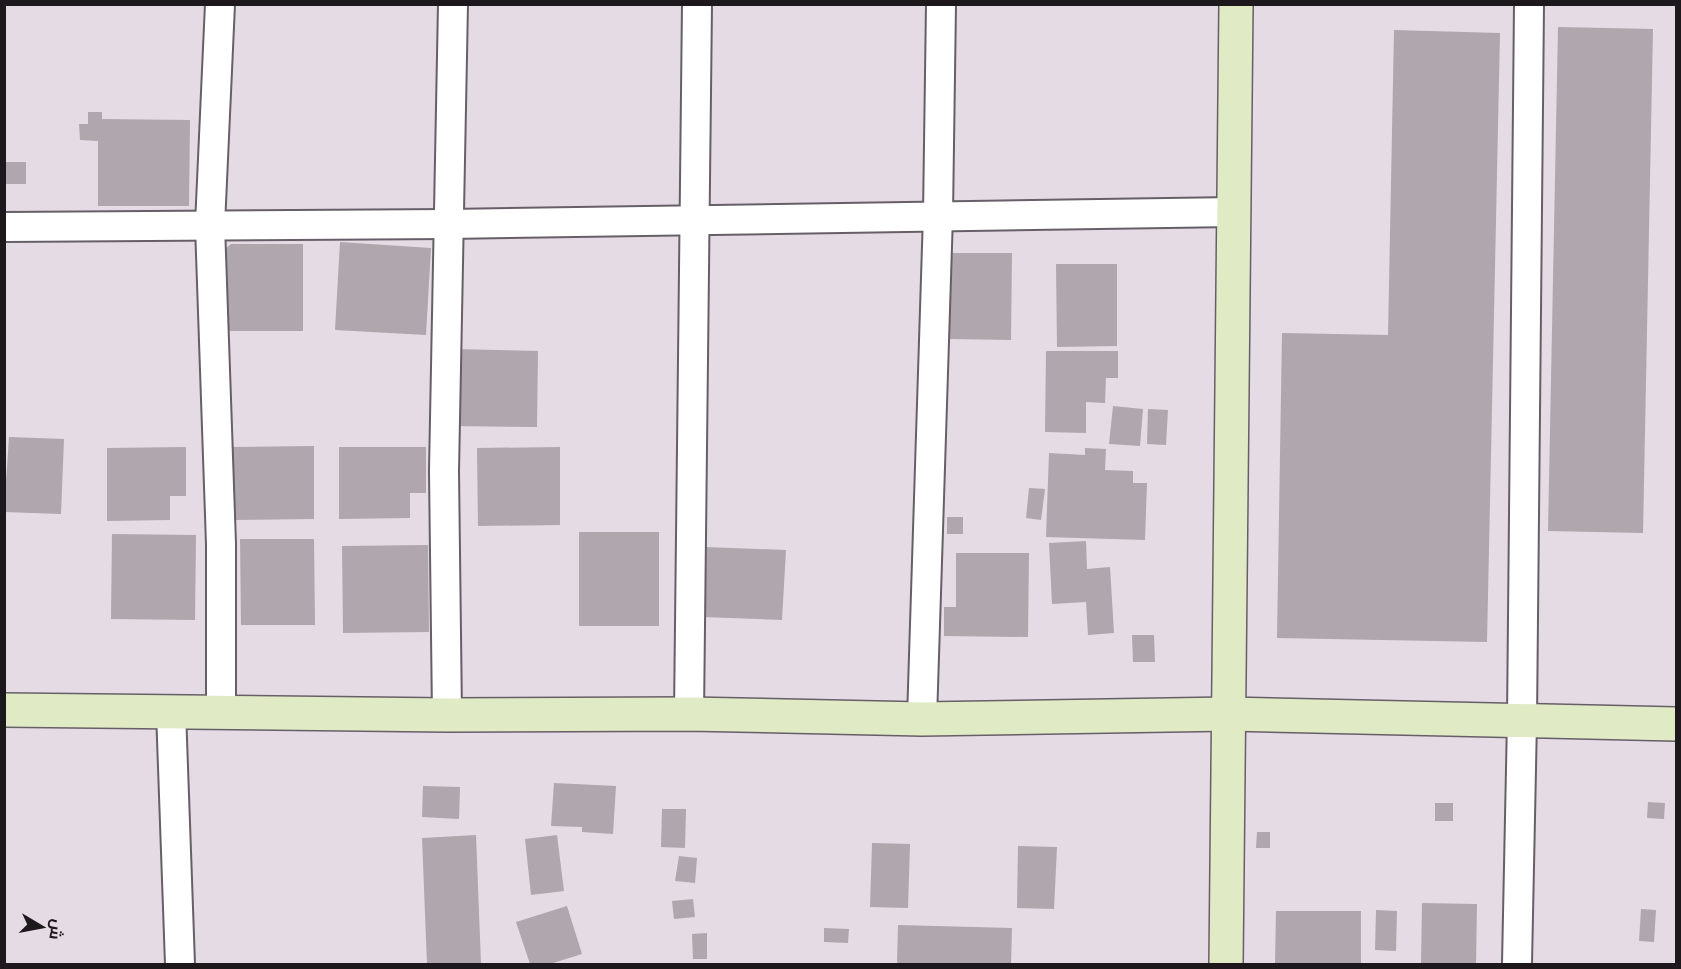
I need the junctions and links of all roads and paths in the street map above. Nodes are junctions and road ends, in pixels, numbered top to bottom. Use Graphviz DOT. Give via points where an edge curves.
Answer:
graph roads {
  1 [pos="220,4"];
  2 [pos="453,4"];
  3 [pos="697,4"];
  4 [pos="941,4"];
  5 [pos="1236,4"];
  6 [pos="1529,4"];
  7 [pos="1234,212"];
  8 [pos="938,216"];
  9 [pos="694,219"];
  10 [pos="449,224"];
  11 [pos="210,225"];
  12 [pos="4,227"];
  13 [pos="4,710"];
  14 [pos="171,711"];
  15 [pos="221,711"];
  16 [pos="689,714"];
  17 [pos="1229,714"];
  18 [pos="447,715"];
  19 [pos="922,718"];
  20 [pos="1522,720"];
  21 [pos="1677,724"];
  22 [pos="180,964"];
  23 [pos="1226,964"];
  24 [pos="1517,964"];
  1 -- 11 [label="street"];
  2 -- 10 [label="street"];
  3 -- 9 [label="street"];
  4 -- 8 [label="street"];
  5 -- 7 [label="street"];
  6 -- 20 [label="street"];
  7 -- 8 [label="street"];
  7 -- 17 [label="street"];
  8 -- 9 [label="street"];
  8 -- 19 [label="street"];
  9 -- 10 [label="street"];
  9 -- 16 [label="street"];
  10 -- 11 [label="street"];
  10 -- 18 [label="street" via="444,471"];
  11 -- 12 [label="street"];
  11 -- 15 [label="street" via="221,544"];
  13 -- 14 [label="street"];
  14 -- 15 [label="street"];
  14 -- 22 [label="street"];
  15 -- 18 [label="street"];
  16 -- 18 [label="street"];
  16 -- 19 [label="street"];
  17 -- 19 [label="street"];
  17 -- 20 [label="street"];
  17 -- 23 [label="street"];
  20 -- 21 [label="street"];
  20 -- 24 [label="street"];
}
